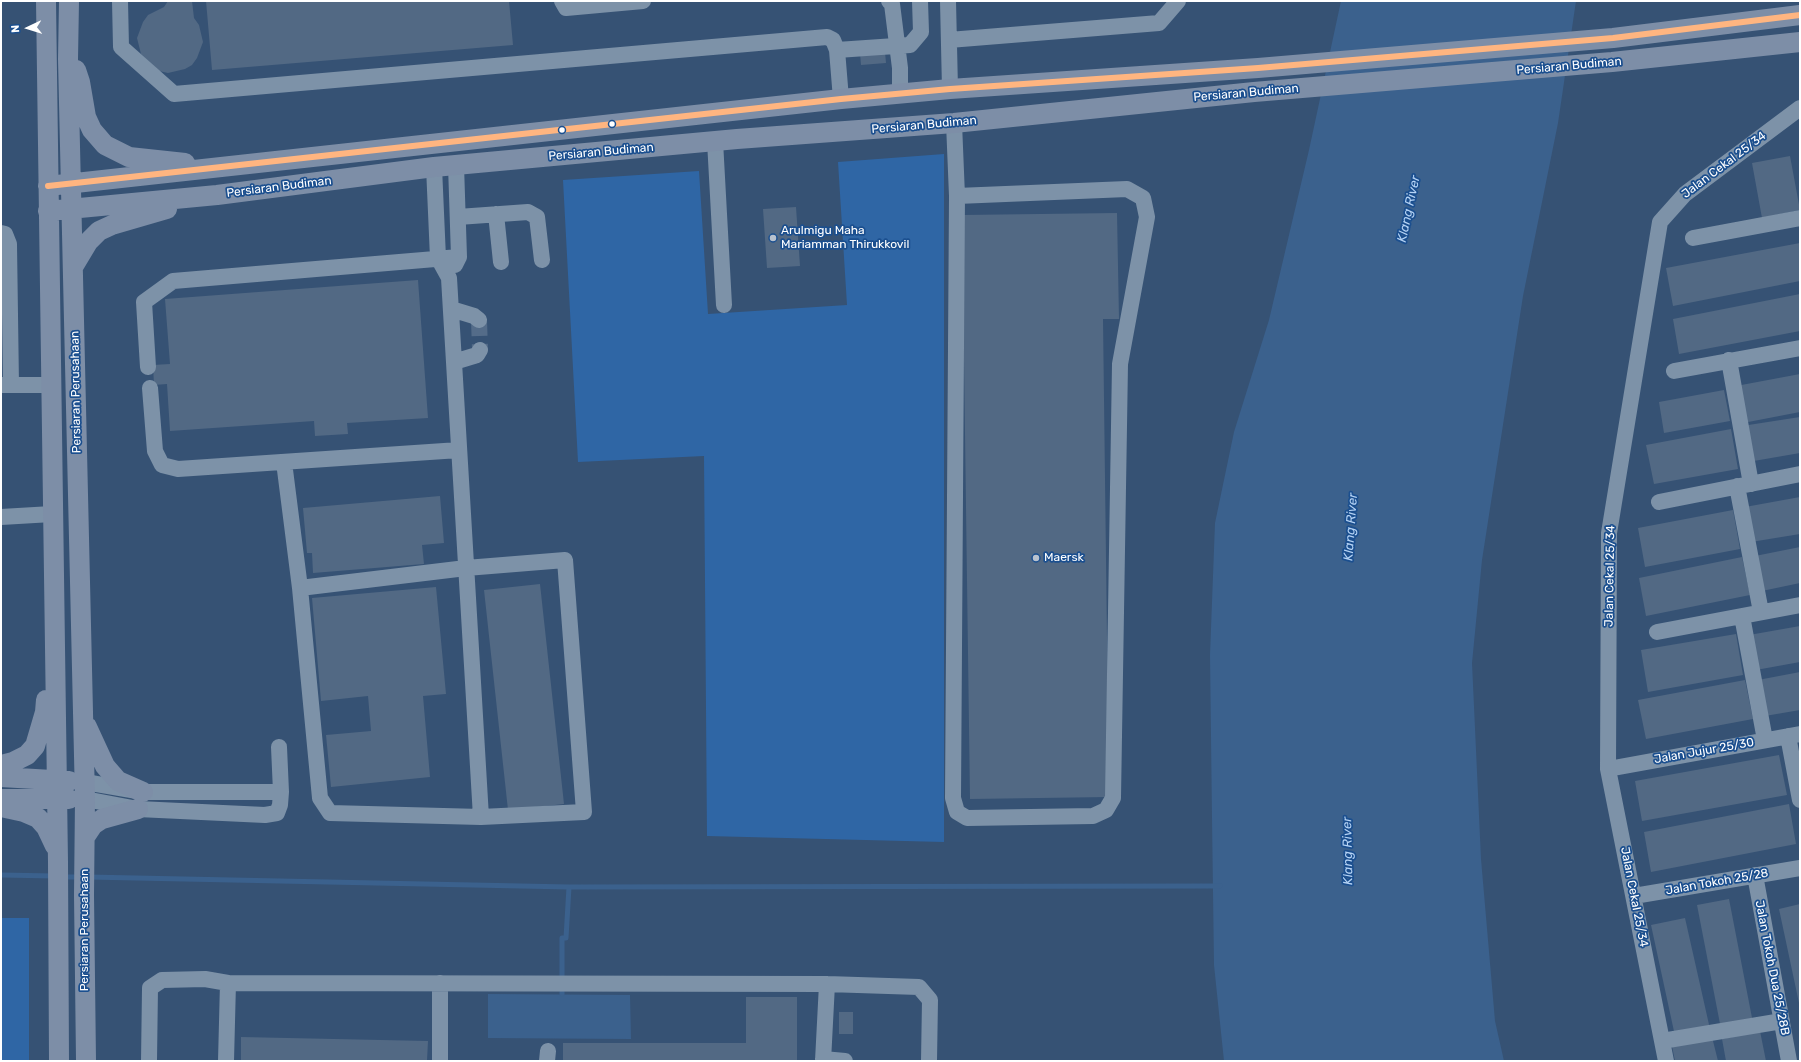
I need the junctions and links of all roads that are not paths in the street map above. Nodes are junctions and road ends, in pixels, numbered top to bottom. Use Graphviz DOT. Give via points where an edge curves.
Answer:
graph roads {
  1 [pos="46,1"];
  2 [pos="69,1"];
  3 [pos="120,1"];
  4 [pos="562,1"];
  5 [pos="643,1"];
  6 [pos="889,1"];
  7 [pos="920,1"];
  8 [pos="948,1"];
  9 [pos="1178,1"];
  10 [pos="1800,14"];
  11 [pos="949,40"];
  12 [pos="1800,42"];
  13 [pos="896,46"];
  14 [pos="837,50"];
  15 [pos="68,59"];
  16 [pos="950,89"];
  17 [pos="900,94"];
  18 [pos="841,99"];
  19 [pos="1800,108"];
  20 [pos="954,123"];
  21 [pos="715,141"];
  22 [pos="456,165"];
  23 [pos="223,167"];
  24 [pos="434,167"];
  25 [pos="71,184"];
  26 [pos="48,186"];
  27 [pos="218,195"];
  28 [pos="957,196"];
  29 [pos="71,209"];
  30 [pos="48,211"];
  31 [pos="496,214"];
  32 [pos="458,217"];
  33 [pos="1800,218"];
  34 [pos="1,233"];
  35 [pos="1693,238"];
  36 [pos="458,257"];
  37 [pos="438,258"];
  38 [pos="542,260"];
  39 [pos="501,262"];
  40 [pos="73,267"];
  41 [pos="449,278"];
  42 [pos="724,305"];
  43 [pos="451,309"];
  44 [pos="479,320"];
  45 [pos="1800,348"];
  46 [pos="480,350"];
  47 [pos="1729,360"];
  48 [pos="454,362"];
  49 [pos="148,367"];
  50 [pos="1674,371"];
  51 [pos="6,385"];
  52 [pos="51,385"];
  53 [pos="150,388"];
  54 [pos="459,450"];
  55 [pos="284,462"];
  56 [pos="1800,474"];
  57 [pos="1744,485"];
  58 [pos="1659,502"];
  59 [pos="52,514"];
  60 [pos="1,517"];
  61 [pos="466,568"];
  62 [pos="300,588"];
  63 [pos="54,603"];
  64 [pos="1800,605"];
  65 [pos="1761,612"];
  66 [pos="1742,616"];
  67 [pos="1657,632"];
  68 [pos="83,718"];
  69 [pos="1794,735"];
  70 [pos="1765,740"];
  71 [pos="279,747"];
  72 [pos="1,765"];
  73 [pos="1608,769"];
  74 [pos="1,777"];
  75 [pos="56,790"];
  76 [pos="85,790"];
  77 [pos="281,792"];
  78 [pos="1,799"];
  79 [pos="1800,800"];
  80 [pos="140,801"];
  81 [pos="1,807"];
  82 [pos="481,817"];
  83 [pos="84,847"];
  84 [pos="58,857"];
  85 [pos="1800,868"];
  86 [pos="1755,875"];
  87 [pos="1634,896"];
  88 [pos="228,983"];
  89 [pos="440,983"];
  90 [pos="827,984"];
  91 [pos="1782,1021"];
  92 [pos="1662,1041"];
  93 [pos="823,1060"];
  94 [pos="59,1061"];
  95 [pos="86,1061"];
  96 [pos="149,1061"];
  97 [pos="226,1061"];
  98 [pos="440,1061"];
  99 [pos="845,1061"];
  100 [pos="929,1061"];
  101 [pos="1666,1061"];
  102 [pos="1789,1061"];
  1 -- 26 [label="main road, Persiaran Perusahaan"];
  2 -- 15 [label="main road, Persiaran Perusahaan"];
  3 -- 14 [label="street" via="120,47 174,94 827,37 833,40"];
  4 -- 5 [label="street" via="566,8"];
  6 -- 13 [label="street" via="892,4"];
  7 -- 13 [label="street" via="921,32 910,45"];
  8 -- 11 [label="street"];
  9 -- 11 [label="street" via="1159,23"];
  10 -- 16 [label="main road, Persiaran Budiman" via="1613,38 1258,68"];
  11 -- 16 [label="street"];
  12 -- 20 [label="main road, Persiaran Budiman" via="1612,62 1254,92"];
  13 -- 14 [label="street"];
  13 -- 17 [label="street"];
  14 -- 18 [label="street"];
  15 -- 23 [label="main road" via="80,82 86,117 92,130 105,145 129,157"];
  15 -- 25 [label="main road, Persiaran Perusahaan"];
  16 -- 17 [label="main road, Persiaran Budiman"];
  17 -- 18 [label="main road, Persiaran Budiman"];
  18 -- 23 [label="main road, Persiaran Budiman"];
  19 -- 73 [label="street, Jalan Cekal 25/34" via="1685,194 1660,222 1609,533"];
  20 -- 21 [label="main road, Persiaran Budiman"];
  20 -- 28 [label="street"];
  21 -- 22 [label="main road, Persiaran Budiman"];
  21 -- 42 [label="street"];
  22 -- 24 [label="main road, Persiaran Budiman"];
  22 -- 32 [label="street"];
  23 -- 25 [label="main road, Persiaran Budiman"];
  24 -- 27 [label="main road, Persiaran Budiman"];
  24 -- 37 [label="street"];
  25 -- 26 [label="main road, Persiaran Budiman"];
  25 -- 29 [label="main road, Persiaran Perusahaan"];
  26 -- 30 [label="main road, Persiaran Perusahaan"];
  27 -- 29 [label="main road, Persiaran Budiman"];
  27 -- 40 [label="main road" via="112,224 99,231 88,242"];
  28 -- 28 [label="street" via="955,805 957,812 967,818 1093,816 1106,810 1113,798 1120,364 1147,217 1143,198 1127,189"];
  29 -- 30 [label="main road, Persiaran Budiman"];
  29 -- 40 [label="main road, Persiaran Perusahaan"];
  30 -- 52 [label="main road, Persiaran Perusahaan"];
  31 -- 32 [label="street"];
  31 -- 38 [label="street" via="528,212 537,217"];
  31 -- 39 [label="street"];
  32 -- 36 [label="street"];
  33 -- 35 [label="street"];
  34 -- 51 [label="street" via="5,234 8,244"];
  36 -- 37 [label="street"];
  36 -- 41 [label="street"];
  37 -- 41 [label="street"];
  37 -- 49 [label="street" via="173,281 144,302"];
  40 -- 68 [label="main road, Persiaran Perusahaan"];
  41 -- 43 [label="street"];
  43 -- 44 [label="street"];
  43 -- 48 [label="street"];
  45 -- 47 [label="street"];
  46 -- 48 [label="street" via="477,355"];
  47 -- 50 [label="street"];
  47 -- 57 [label="street"];
  48 -- 54 [label="street"];
  51 -- 52 [label="street"];
  52 -- 59 [label="main road, Persiaran Perusahaan"];
  53 -- 55 [label="street" via="155,451 162,465 178,470"];
  54 -- 55 [label="street"];
  54 -- 61 [label="street"];
  55 -- 62 [label="street"];
  56 -- 57 [label="street"];
  57 -- 58 [label="street"];
  57 -- 65 [label="street"];
  59 -- 60 [label="street"];
  59 -- 63 [label="main road, Persiaran Perusahaan"];
  61 -- 62 [label="street"];
  61 -- 82 [label="street"];
  61 -- 82 [label="street" via="565,560 584,812"];
  62 -- 82 [label="street" via="320,798 330,813"];
  63 -- 72 [label="main road" via="45,712 35,746 27,755"];
  63 -- 75 [label="main road, Persiaran Perusahaan"];
  64 -- 65 [label="street"];
  65 -- 66 [label="street"];
  66 -- 67 [label="street"];
  66 -- 70 [label="street"];
  68 -- 76 [label="main road, Persiaran Perusahaan"];
  68 -- 80 [label="main road" via="105,766"];
  69 -- 70 [label="street, Jalan Jujur 25/30"];
  69 -- 79 [label="street"];
  70 -- 73 [label="street, Jalan Jujur 25/30"];
  71 -- 77 [label="street"];
  73 -- 87 [label="street, Jalan Cekal 25/34"];
  74 -- 75 [label="main road"];
  75 -- 76 [label="main road"];
  75 -- 78 [label="main road"];
  75 -- 84 [label="main road, Persiaran Perusahaan"];
  76 -- 80 [label="street"];
  76 -- 83 [label="main road, Persiaran Perusahaan"];
  77 -- 80 [label="street"];
  77 -- 80 [label="street" via="277,813 265,815"];
  80 -- 83 [label="main road" via="93,825"];
  81 -- 84 [label="main road" via="38,818 46,827"];
  83 -- 95 [label="main road, Persiaran Perusahaan"];
  84 -- 94 [label="main road, Persiaran Perusahaan"];
  85 -- 86 [label="street, Jalan Tokoh 25/28"];
  86 -- 87 [label="street, Jalan Tokoh 25/28"];
  86 -- 91 [label="street, Jalan Tokoh Dua 25/28B"];
  87 -- 92 [label="street, Jalan Cekal 25/34"];
  88 -- 89 [label="street"];
  88 -- 96 [label="street" via="205,979 162,980 150,988"];
  88 -- 97 [label="street"];
  89 -- 90 [label="street"];
  89 -- 98 [label="street"];
  90 -- 93 [label="street"];
  90 -- 100 [label="street" via="919,987 930,1000"];
  91 -- 92 [label="street"];
  91 -- 102 [label="street, Jalan Tokoh Dua 25/28B"];
  92 -- 101 [label="street, Jalan Cekal 25/34"];
  93 -- 99 [label="street"];
}
